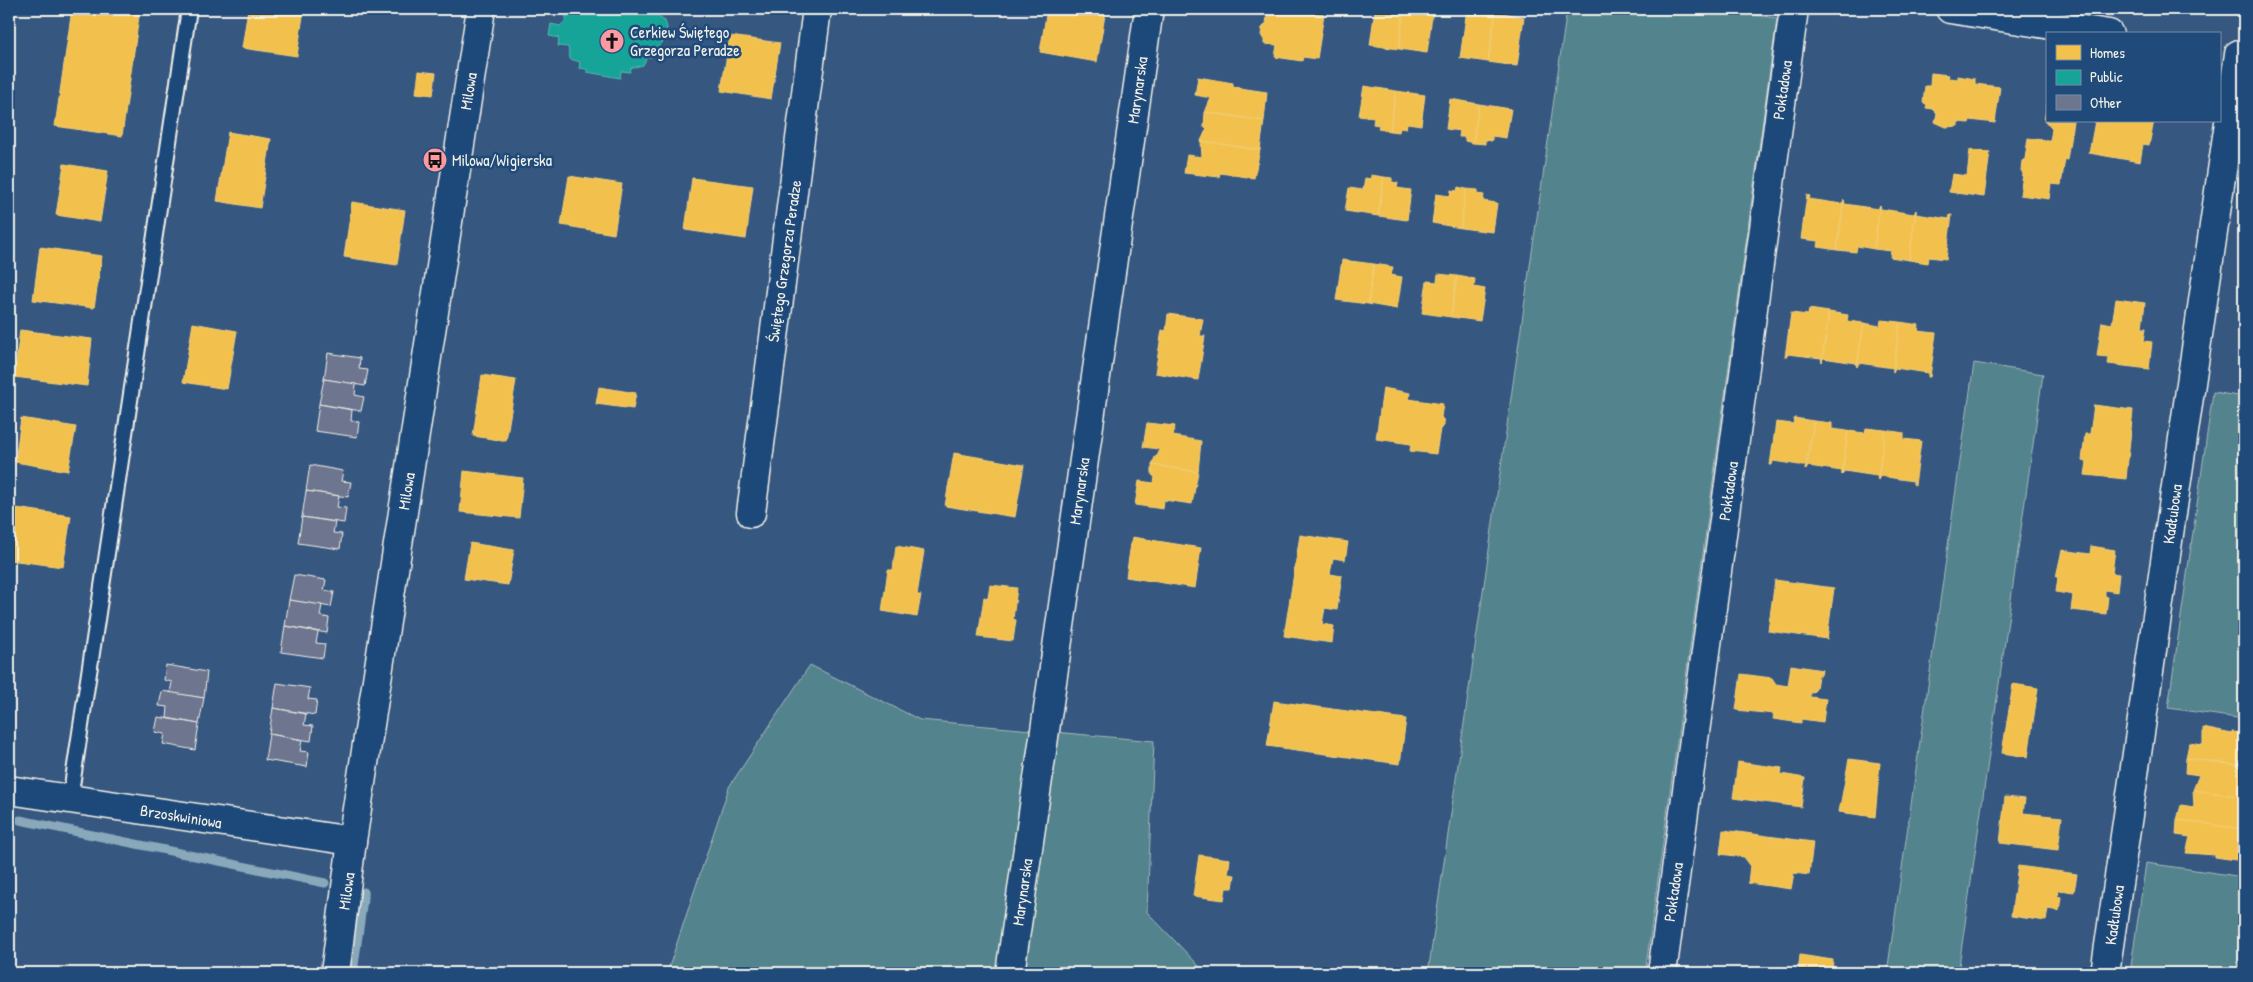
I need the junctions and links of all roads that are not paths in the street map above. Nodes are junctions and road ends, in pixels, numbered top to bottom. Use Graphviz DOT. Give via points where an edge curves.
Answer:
graph roads {
  1 [pos="189,9"];
  2 [pos="481,9"];
  3 [pos="817,9"];
  4 [pos="1148,9"];
  5 [pos="1794,9"];
  6 [pos="1950,9"];
  7 [pos="2095,32"];
  8 [pos="2234,54"];
  9 [pos="751,513"];
  10 [pos="9,790"];
  11 [pos="70,799"];
  12 [pos="352,842"];
  13 [pos="335,973"];
  14 [pos="1010,973"];
  15 [pos="1662,973"];
  16 [pos="2105,973"];
  1 -- 11 [label="lane"];
  2 -- 12 [label="street, Milowa"];
  3 -- 9 [label="street, Świętego Grzegorza Peradze"];
  4 -- 14 [label="street, Marynarska"];
  5 -- 15 [label="street, Pokładowa"];
  6 -- 7 [label="street"];
  8 -- 16 [label="street, Kadłubowa"];
  10 -- 11 [label="street, Brzoskwiniowa"];
  11 -- 12 [label="street, Brzoskwiniowa"];
  12 -- 13 [label="street, Milowa"];
}
